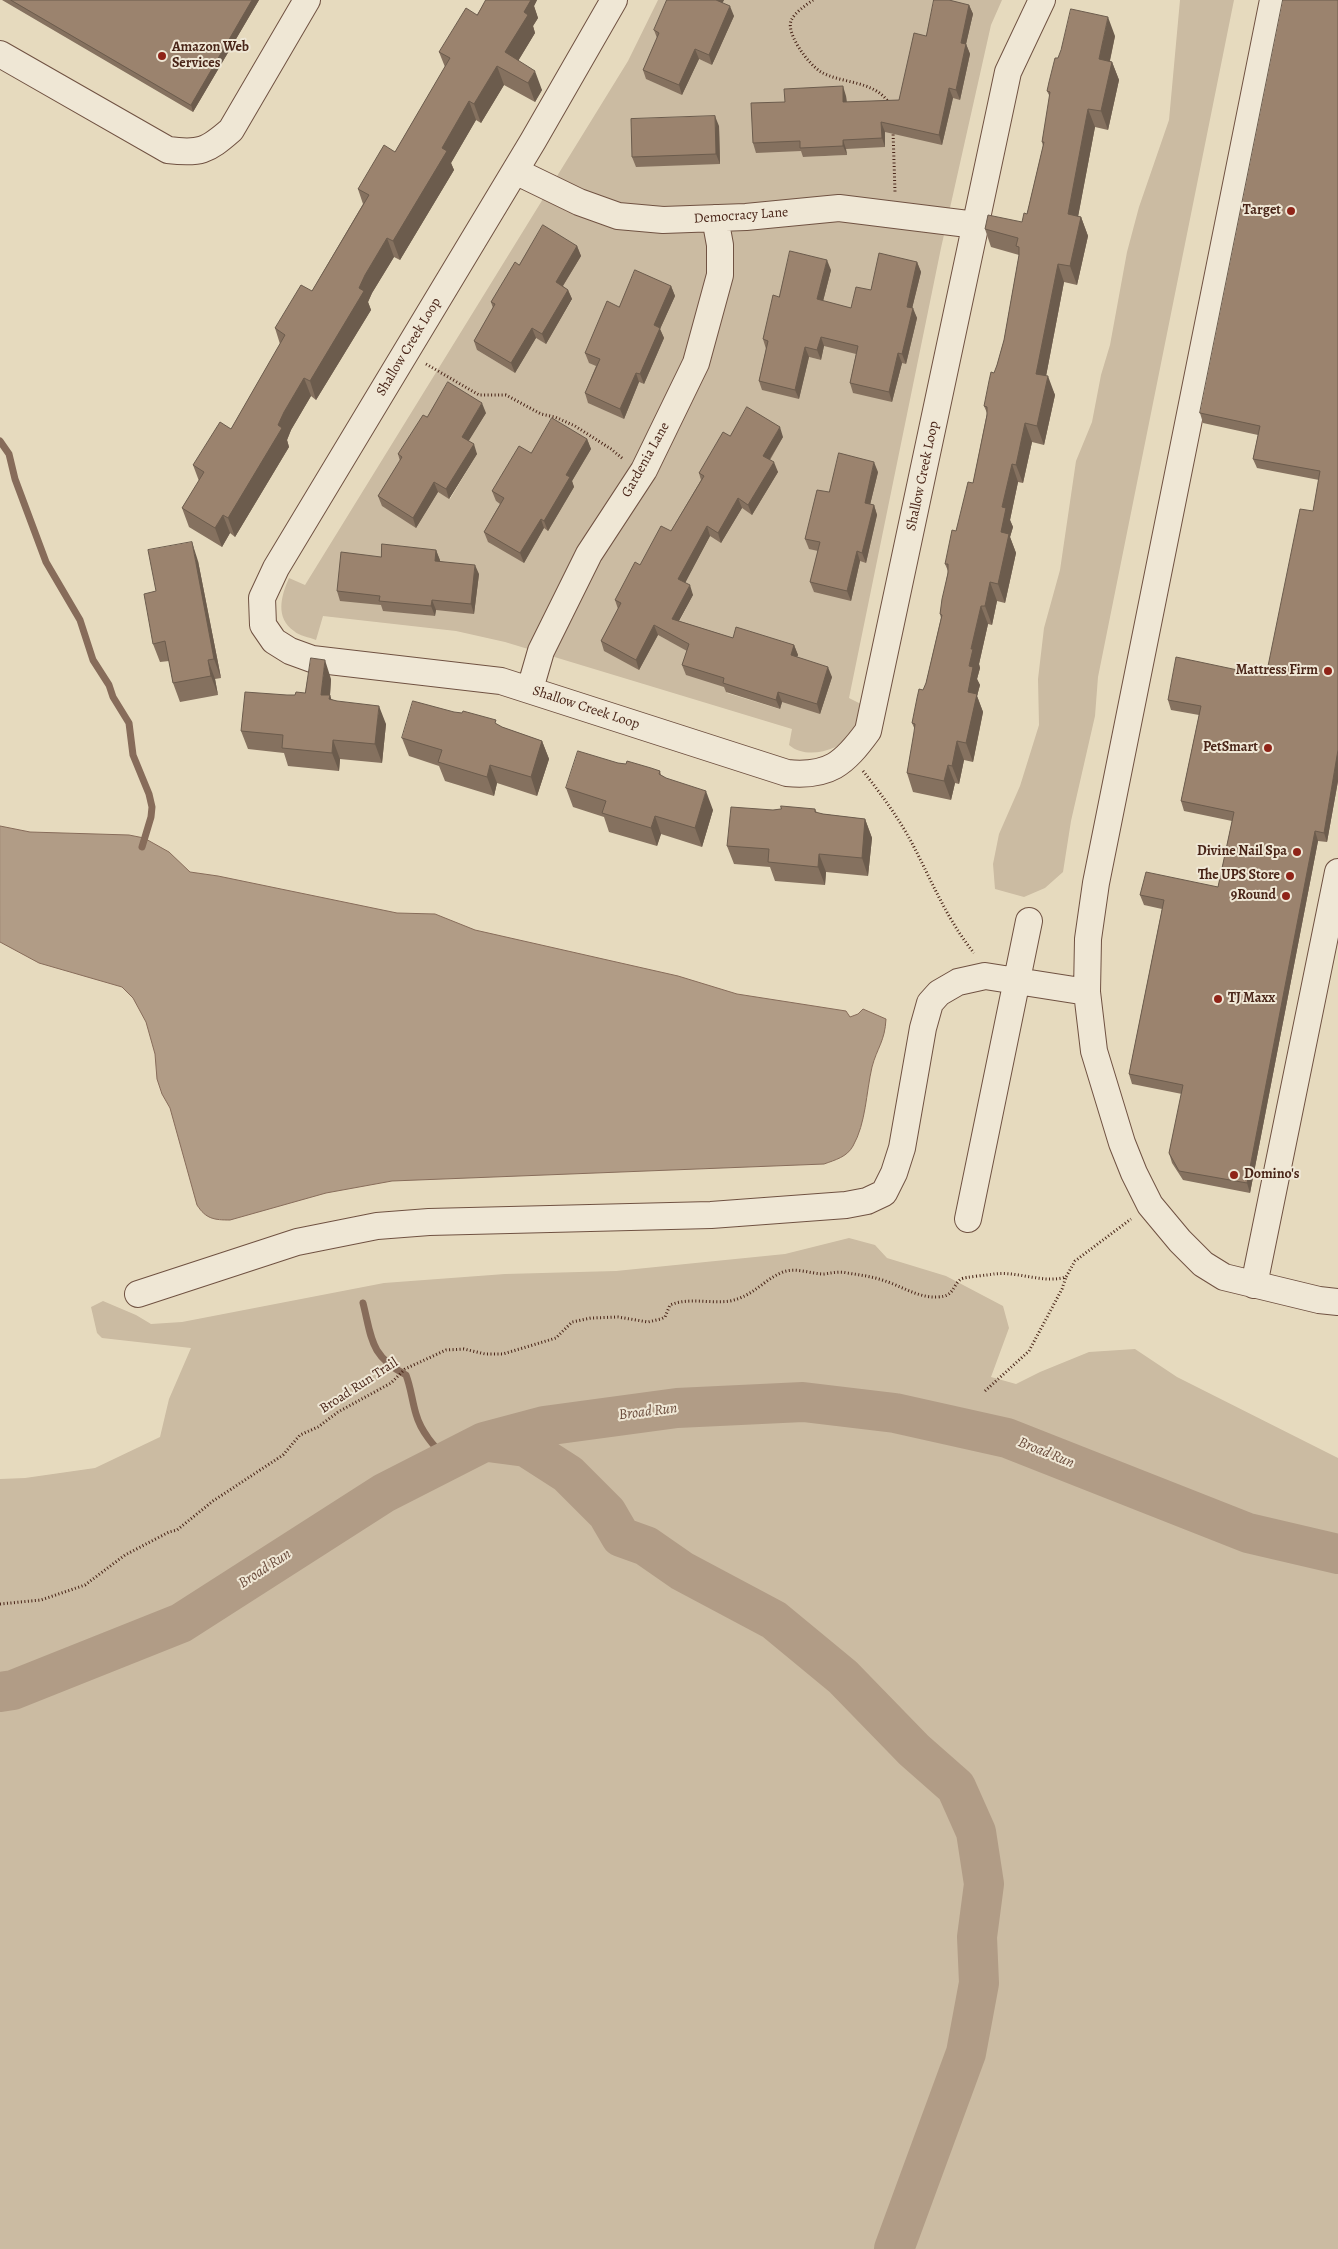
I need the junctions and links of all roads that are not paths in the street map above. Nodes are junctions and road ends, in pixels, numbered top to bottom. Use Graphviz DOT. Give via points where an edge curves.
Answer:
graph roads {
  1 [pos="306,0"];
  2 [pos="614,0"];
  3 [pos="1042,0"];
  4 [pos="1273,0"];
  5 [pos="0,54"];
  6 [pos="514,171"];
  7 [pos="715,218"];
  8 [pos="976,225"];
  9 [pos="530,690"];
  10 [pos="1338,872"];
  11 [pos="1029,921"];
  12 [pos="1005,978"];
  13 [pos="1087,992"];
  14 [pos="968,1219"];
  15 [pos="1254,1285"];
  16 [pos="138,1294"];
  17 [pos="1338,1302"];
  1 -- 5 [label="street" via="231,130 213,146 192,153 168,150"];
  2 -- 6 [label="street, Shallow Creek Loop"];
  3 -- 8 [label="street, Shallow Creek Loop" via="1008,72"];
  4 -- 13 [label="street" via="1096,883 1088,939"];
  6 -- 7 [label="street, Democracy Lane" via="579,202 618,216 663,220"];
  6 -- 9 [label="street, Shallow Creek Loop" via="276,568 262,598 263,625 274,641 312,659 501,680"];
  7 -- 8 [label="street, Democracy Lane" via="839,208"];
  7 -- 9 [label="street, Gardenia Lane" via="720,245 720,275 696,363 641,475 589,554 541,651"];
  8 -- 9 [label="street, Shallow Creek Loop" via="875,707 868,732 850,756 829,769 807,775 787,773"];
  10 -- 15 [label="street"];
  11 -- 12 [label="street"];
  12 -- 13 [label="street"];
  12 -- 14 [label="street"];
  12 -- 16 [label="street" via="977,976 958,982 939,993 930,1003 902,1148 884,1193 867,1201 711,1215 377,1226 297,1242"];
  13 -- 15 [label="street" via="1094,1050 1108,1100 1134,1173 1150,1204 1203,1264 1224,1277"];
  15 -- 17 [label="street"];
}
